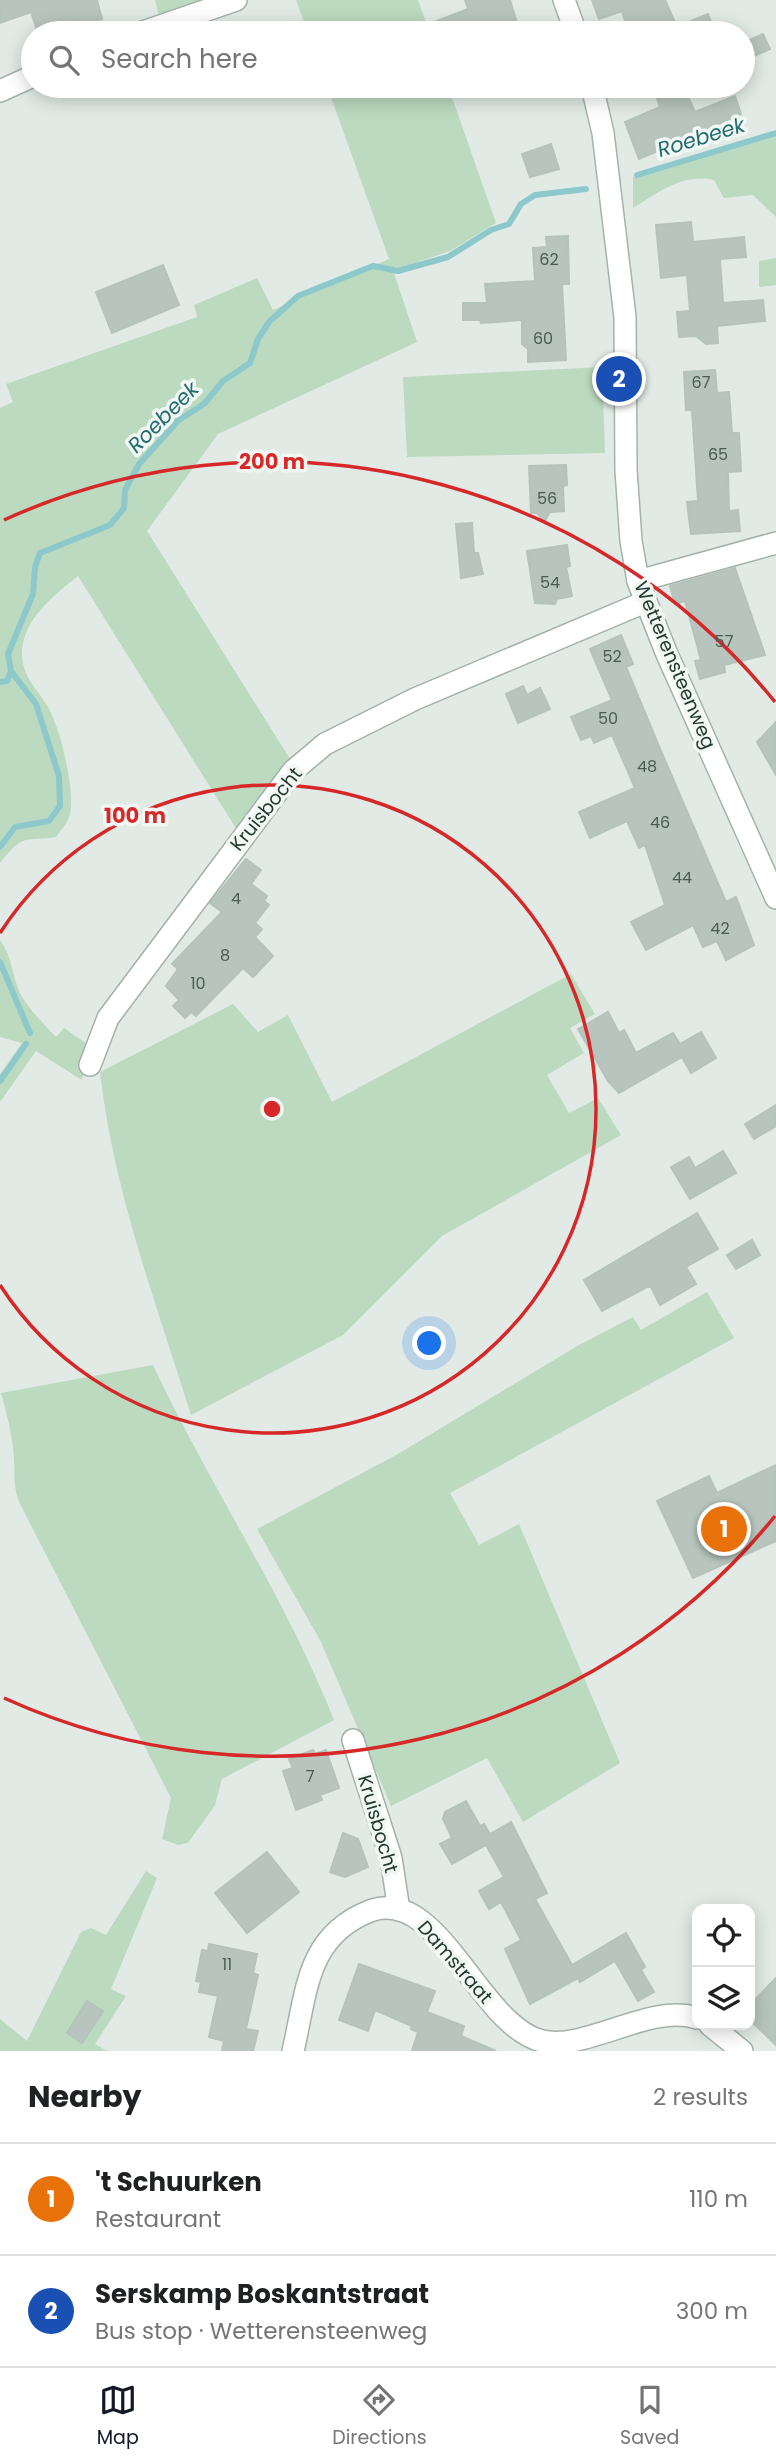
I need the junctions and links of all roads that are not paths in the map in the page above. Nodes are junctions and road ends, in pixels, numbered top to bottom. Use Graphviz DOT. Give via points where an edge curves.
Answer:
graph roads {
  1 [pos="236,0"];
  2 [pos="564,0"];
  3 [pos="175,21"];
  4 [pos="572,21"];
  5 [pos="21,81"];
  6 [pos="0,91"];
  7 [pos="595,98"];
  8 [pos="776,543"];
  9 [pos="638,581"];
  10 [pos="645,602"];
  11 [pos="776,898"];
  12 [pos="90,1065"];
  13 [pos="353,1740"];
  14 [pos="399,1910"];
  15 [pos="692,2017"];
  16 [pos="716,2030"];
  17 [pos="293,2051"];
  18 [pos="742,2051"];
  1 -- 3 [label="street"];
  2 -- 4 [label="street"];
  5 -- 6 [label="street"];
  7 -- 9 [label="street, Wetterensteenweg" via="625,317 626,470"];
  8 -- 9 [label="street"];
  9 -- 10 [label="street, Wetterensteenweg"];
  10 -- 11 [label="street, Wetterensteenweg"];
  10 -- 12 [label="street, Kruisbocht" via="415,699 325,744 293,771 108,1018"];
  13 -- 14 [label="street, Kruisbocht" via="391,1858"];
  14 -- 15 [label="street, Damstraat" via="413,1914 438,1937 508,2021 541,2041 568,2040 670,2015"];
  14 -- 17 [label="street, Damstraat" via="374,1910 345,1922 321,1947"];
  16 -- 18 [label="street"];
}
